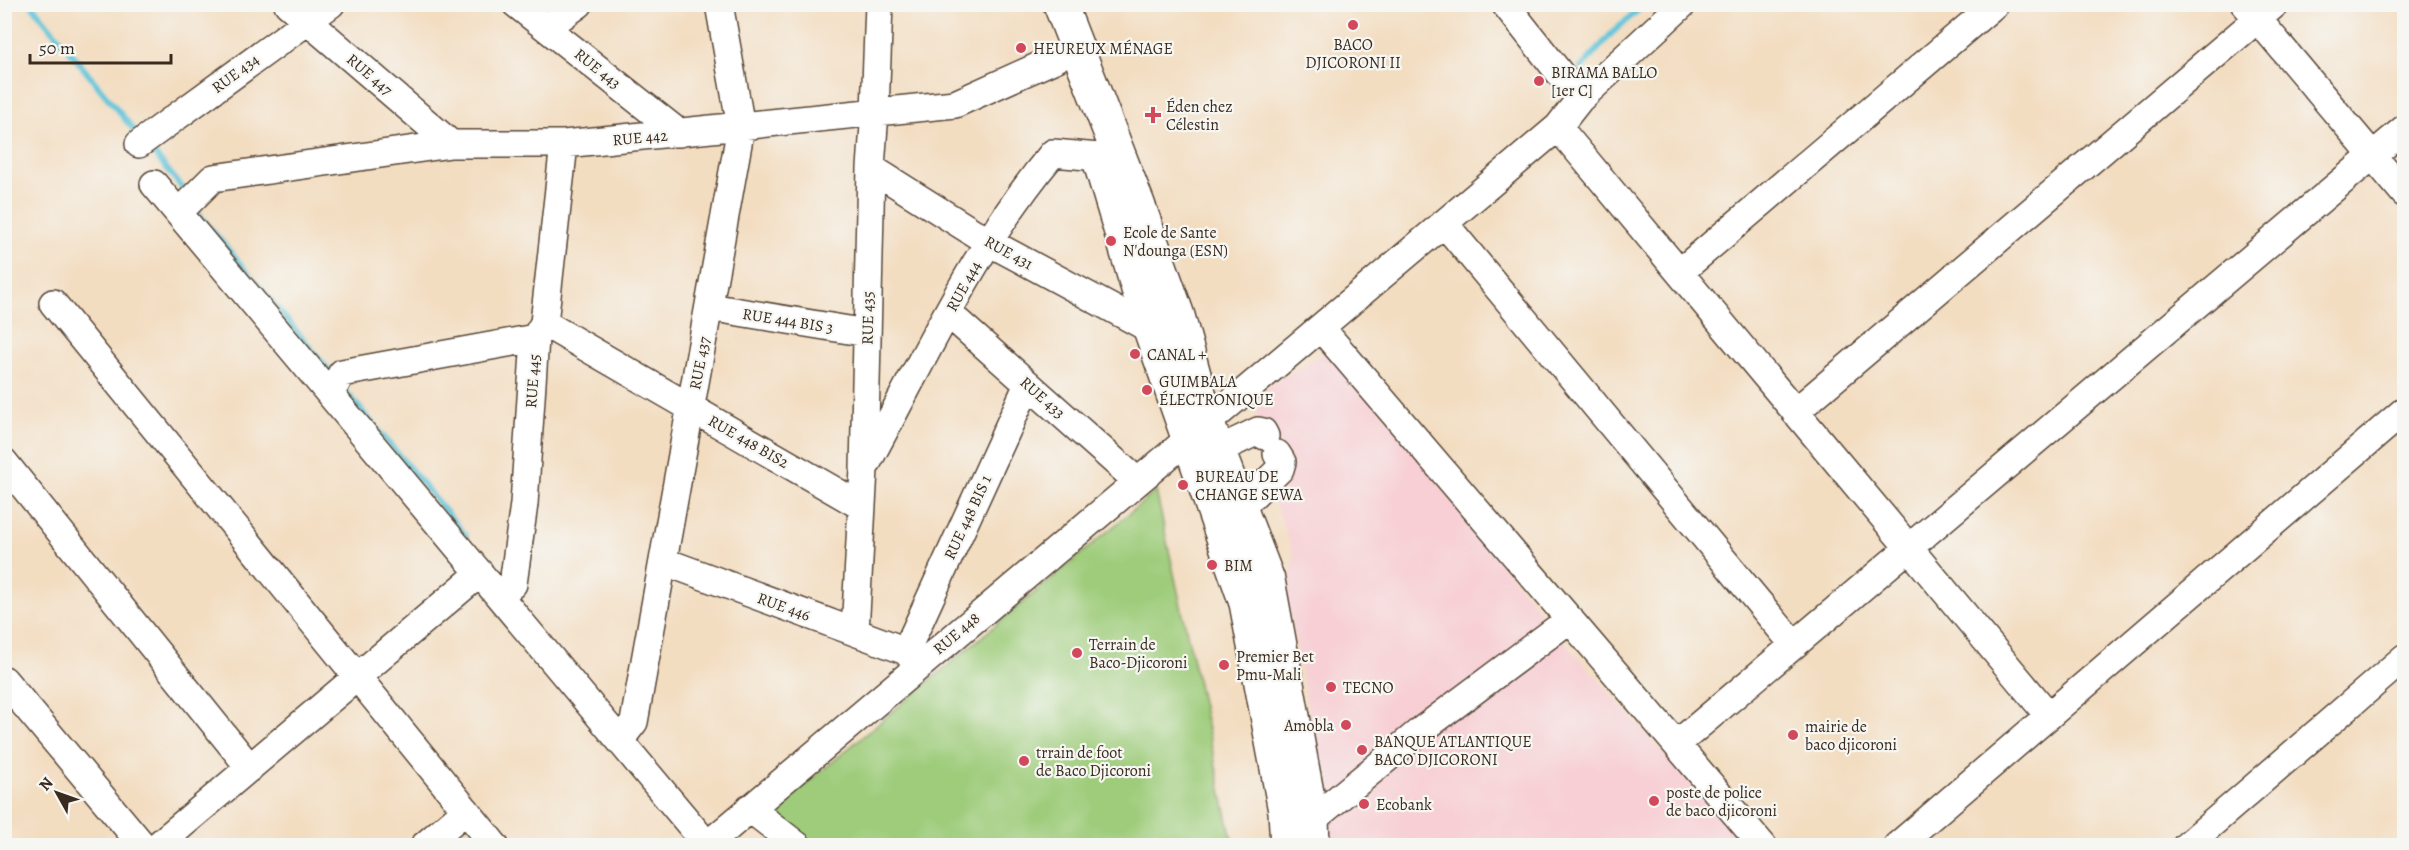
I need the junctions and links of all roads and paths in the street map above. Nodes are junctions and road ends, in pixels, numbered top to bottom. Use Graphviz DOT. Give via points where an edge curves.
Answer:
graph roads {
  1 [pos="331,4"];
  2 [pos="516,4"];
  3 [pos="579,4"];
  4 [pos="719,4"];
  5 [pos="879,4"];
  6 [pos="1505,4"];
  7 [pos="1683,4"];
  8 [pos="1995,4"];
  9 [pos="1055,9"];
  10 [pos="2259,9"];
  11 [pos="298,12"];
  12 [pos="547,27"];
  13 [pos="1058,58"];
  14 [pos="1580,99"];
  15 [pos="875,111"];
  16 [pos="741,127"];
  17 [pos="1558,127"];
  18 [pos="2404,129"];
  19 [pos="679,133"];
  20 [pos="139,144"];
  21 [pos="451,144"];
  22 [pos="564,144"];
  23 [pos="2373,156"];
  24 [pos="1099,157"];
  25 [pos="871,168"];
  26 [pos="154,183"];
  27 [pos="2404,194"];
  28 [pos="178,213"];
  29 [pos="1444,223"];
  30 [pos="987,241"];
  31 [pos="1680,272"];
  32 [pos="53,303"];
  33 [pos="709,307"];
  34 [pos="948,313"];
  35 [pos="1321,328"];
  36 [pos="1150,329"];
  37 [pos="540,330"];
  38 [pos="867,333"];
  39 [pos="1028,384"];
  40 [pos="330,394"];
  41 [pos="691,408"];
  42 [pos="1795,411"];
  43 [pos="2402,418"];
  44 [pos="1205,436"];
  45 [pos="4,462"];
  46 [pos="864,469"];
  47 [pos="1137,481"];
  48 [pos="861,506"];
  49 [pos="1240,508"];
  50 [pos="1909,548"];
  51 [pos="663,561"];
  52 [pos="480,573"];
  53 [pos="505,590"];
  54 [pos="1570,619"];
  55 [pos="855,632"];
  56 [pos="1794,645"];
  57 [pos="912,658"];
  58 [pos="2404,658"];
  59 [pos="357,676"];
  60 [pos="4,680"];
  61 [pos="2049,716"];
  62 [pos="626,732"];
  63 [pos="1677,744"];
  64 [pos="250,768"];
  65 [pos="749,808"];
  66 [pos="466,810"];
  67 [pos="1313,833"];
  68 [pos="707,845"];
  69 [pos="144,846"];
  70 [pos="157,846"];
  71 [pos="424,846"];
  72 [pos="495,846"];
  73 [pos="798,846"];
  74 [pos="1287,846"];
  75 [pos="1763,846"];
  76 [pos="1897,846"];
  77 [pos="2186,846"];
  1 -- 11 [label="street, RUE 434"];
  2 -- 12 [label="street, RUE 443"];
  3 -- 12 [label="street"];
  4 -- 16 [label="street, RUE 437"];
  5 -- 15 [label="street, RUE 435"];
  6 -- 14 [label="street"];
  7 -- 14 [label="street"];
  8 -- 31 [label="street"];
  9 -- 13 [label="main road"];
  9 -- 44 [label="main road" via="1138,204 1178,316"];
  10 -- 23 [label="street"];
  10 -- 42 [label="street"];
  11 -- 20 [label="street, RUE 434"];
  11 -- 21 [label="street, RUE 447"];
  12 -- 19 [label="street, RUE 443"];
  13 -- 15 [label="street, RUE 442" via="955,104"];
  13 -- 24 [label="main road"];
  14 -- 17 [label="street"];
  15 -- 16 [label="street, RUE 442"];
  15 -- 25 [label="street, RUE 435"];
  16 -- 19 [label="street, RUE 442"];
  16 -- 33 [label="street, RUE 437"];
  17 -- 29 [label="street"];
  17 -- 31 [label="street"];
  18 -- 23 [label="street"];
  19 -- 22 [label="street, RUE 442"];
  21 -- 22 [label="street, RUE 442"];
  21 -- 28 [label="street, RUE 442" via="213,178"];
  22 -- 37 [label="street, RUE 445"];
  23 -- 27 [label="street"];
  23 -- 50 [label="street"];
  24 -- 30 [label="street, RUE 444" via="1053,153"];
  24 -- 36 [label="main road"];
  25 -- 30 [label="street, RUE 431"];
  25 -- 38 [label="street, RUE 435"];
  26 -- 28 [label="street"];
  28 -- 40 [label="street"];
  29 -- 35 [label="street"];
  29 -- 56 [label="street"];
  30 -- 34 [label="street, RUE 444"];
  30 -- 36 [label="street, RUE 431"];
  31 -- 42 [label="street"];
  32 -- 59 [label="street"];
  33 -- 38 [label="street, RUE 444 BIS 3"];
  33 -- 41 [label="street, RUE 437"];
  34 -- 39 [label="street, RUE 433"];
  34 -- 46 [label="street, RUE 444"];
  35 -- 44 [label="street"];
  35 -- 54 [label="street"];
  36 -- 44 [label="main road"];
  37 -- 40 [label="street" via="342,373"];
  37 -- 41 [label="street, RUE 448 BIS2"];
  37 -- 53 [label="street, RUE 445" via="524,504"];
  38 -- 46 [label="street, RUE 435"];
  39 -- 47 [label="street, RUE 433"];
  39 -- 57 [label="street, RUE 448 BIS 1"];
  40 -- 52 [label="street"];
  41 -- 48 [label="street, RUE 448 BIS2"];
  41 -- 51 [label="street, RUE 437"];
  42 -- 50 [label="street"];
  43 -- 61 [label="street"];
  44 -- 47 [label="street, RUE 448"];
  44 -- 49 [label="main road"];
  44 -- 49 [label="street" via="1263,432 1282,462 1280,469"];
  44 -- 74 [label="main road" via="1246,603 1285,811"];
  45 -- 64 [label="street"];
  46 -- 48 [label="street, RUE 435"];
  47 -- 57 [label="street, RUE 448"];
  48 -- 55 [label="street, RUE 435"];
  49 -- 67 [label="main road" via="1268,580"];
  50 -- 56 [label="street"];
  50 -- 61 [label="street"];
  51 -- 55 [label="street, RUE 446"];
  51 -- 62 [label="street, RUE 437"];
  52 -- 53 [label="street"];
  52 -- 59 [label="street"];
  53 -- 62 [label="street"];
  54 -- 63 [label="street"];
  54 -- 67 [label="street" via="1419,732"];
  55 -- 57 [label="street, RUE 446"];
  56 -- 63 [label="street"];
  57 -- 65 [label="street, RUE 448"];
  58 -- 77 [label="street"];
  59 -- 64 [label="street"];
  59 -- 66 [label="street"];
  60 -- 69 [label="street"];
  61 -- 76 [label="street"];
  62 -- 68 [label="street"];
  63 -- 75 [label="street"];
  64 -- 70 [label="street"];
  65 -- 68 [label="street, RUE 448"];
  65 -- 73 [label="street"];
  66 -- 71 [label="street"];
  66 -- 72 [label="street"];
}
